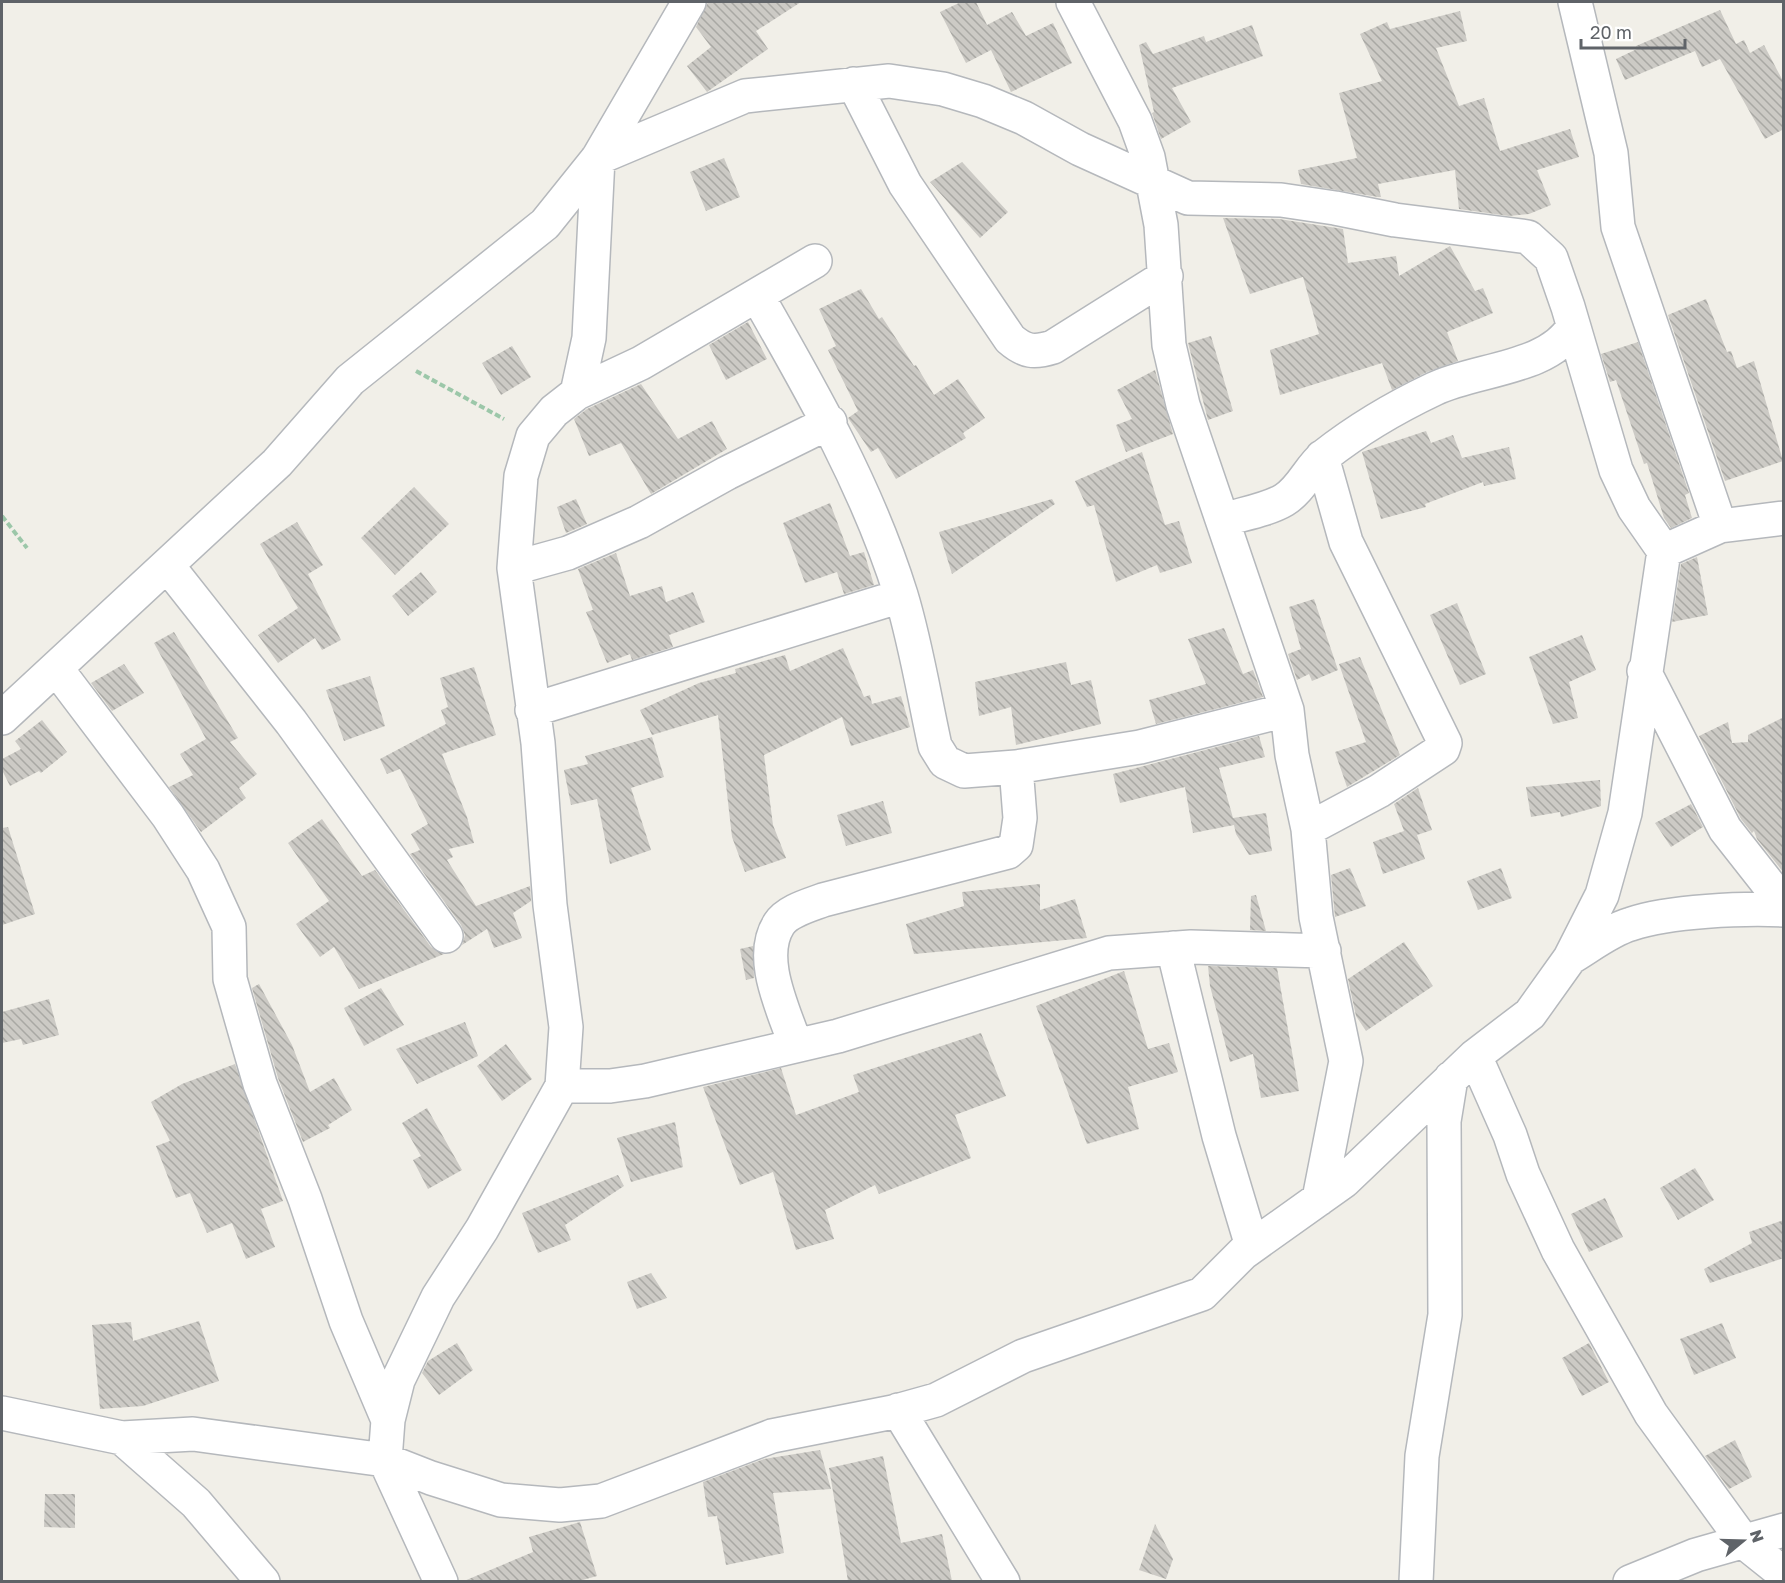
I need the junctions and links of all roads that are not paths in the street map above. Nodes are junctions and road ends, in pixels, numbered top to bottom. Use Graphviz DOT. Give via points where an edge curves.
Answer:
graph roads {
  1 [pos="689,2"];
  2 [pos="1073,2"];
  3 [pos="1575,2"];
  4 [pos="854,84"];
  5 [pos="598,158"];
  6 [pos="1151,180"];
  7 [pos="815,261"];
  8 [pos="1166,276"];
  9 [pos="758,297"];
  10 [pos="1573,327"];
  11 [pos="577,393"];
  12 [pos="830,422"];
  13 [pos="1322,458"];
  14 [pos="1784,518"];
  15 [pos="1223,520"];
  16 [pos="1720,526"];
  17 [pos="1664,551"];
  18 [pos="167,565"];
  19 [pos="514,568"];
  20 [pos="902,596"];
  21 [pos="56,668"];
  22 [pos="1644,671"];
  23 [pos="532,710"];
  24 [pos="1287,711"];
  25 [pos="2,718"];
  26 [pos="1016,767"];
  27 [pos="1308,829"];
  28 [pos="1784,904"];
  29 [pos="1784,910"];
  30 [pos="446,936"];
  31 [pos="1173,948"];
  32 [pos="1324,951"];
  33 [pos="1570,958"];
  34 [pos="795,1044"];
  35 [pos="1475,1056"];
  36 [pos="1451,1078"];
  37 [pos="562,1086"];
  38 [pos="1319,1199"];
  39 [pos="1252,1246"];
  40 [pos="898,1410"];
  41 [pos="2,1413"];
  42 [pos="388,1420"];
  43 [pos="122,1438"];
  44 [pos="385,1460"];
  45 [pos="1769,1553"];
  46 [pos="263,1581"];
  47 [pos="441,1581"];
  48 [pos="1002,1581"];
  49 [pos="1416,1581"];
  50 [pos="1630,1581"];
  1 -- 5 [label="street"];
  2 -- 6 [label="street" via="1135,121 1148,157"];
  3 -- 16 [label="street" via="1611,153 1618,227"];
  4 -- 5 [label="street" via="745,96"];
  4 -- 6 [label="street" via="906,82 983,101"];
  4 -- 8 [label="street" via="905,184 1010,339 1020,348 1035,353 1053,346"];
  5 -- 11 [label="street" via="589,338"];
  5 -- 18 [label="street" via="545,224 350,380 277,463"];
  6 -- 8 [label="street"];
  6 -- 10 [label="street" via="1188,198 1281,200 1528,237 1551,258"];
  7 -- 9 [label="street"];
  8 -- 15 [label="street" via="1169,345 1178,385"];
  9 -- 11 [label="street" via="641,363"];
  9 -- 12 [label="street"];
  10 -- 13 [label="street" via="1557,348 1436,388 1376,421"];
  10 -- 17 [label="street" via="1616,470 1634,508"];
  11 -- 19 [label="street" via="554,411 533,436 521,476"];
  12 -- 19 [label="street" via="639,522 568,553"];
  12 -- 20 [label="street"];
  13 -- 15 [label="street" via="1283,501"];
  13 -- 27 [label="street" via="1346,542 1445,743 1443,749 1379,791"];
  14 -- 16 [label="street"];
  15 -- 24 [label="street"];
  16 -- 17 [label="street"];
  17 -- 22 [label="street"];
  18 -- 21 [label="street"];
  18 -- 30 [label="street" via="291,722"];
  19 -- 23 [label="street"];
  20 -- 23 [label="street"];
  20 -- 26 [label="street" via="935,746 945,762 964,771"];
  21 -- 25 [label="street"];
  21 -- 42 [label="street" via="168,816 203,870 229,927 230,979 260,1084 305,1199 346,1321"];
  22 -- 28 [label="street" via="1725,829"];
  22 -- 33 [label="street" via="1625,813 1602,895"];
  23 -- 37 [label="street" via="566,1028"];
  24 -- 26 [label="street" via="1140,747"];
  24 -- 27 [label="street"];
  26 -- 34 [label="street" via="1019,833 1013,849 824,900 800,908 780,922 771,941 771,967"];
  27 -- 32 [label="street" via="1316,917"];
  29 -- 33 [label="street" via="1755,908 1630,924"];
  31 -- 32 [label="street"];
  31 -- 34 [label="street" via="1108,953 838,1036"];
  31 -- 39 [label="street" via="1219,1136"];
  32 -- 38 [label="street" via="1346,1061"];
  33 -- 35 [label="street" via="1530,1014"];
  34 -- 37 [label="street" via="645,1081"];
  35 -- 36 [label="street"];
  35 -- 45 [label="street" via="1558,1250 1651,1414"];
  36 -- 38 [label="street" via="1344,1181"];
  36 -- 49 [label="street" via="1444,1121 1445,1315 1422,1456"];
  37 -- 42 [label="street" via="482,1229 438,1297 398,1380"];
  38 -- 39 [label="street"];
  39 -- 40 [label="street" via="1202,1294 1023,1356 936,1400"];
  40 -- 44 [label="street" via="772,1436 601,1501 581,1503 501,1500"];
  40 -- 48 [label="street"];
  41 -- 43 [label="street"];
  42 -- 44 [label="street"];
  43 -- 44 [label="street" via="193,1434"];
  43 -- 46 [label="street" via="196,1503"];
  44 -- 47 [label="street"];
  45 -- 50 [label="street" via="1696,1555"];
}
